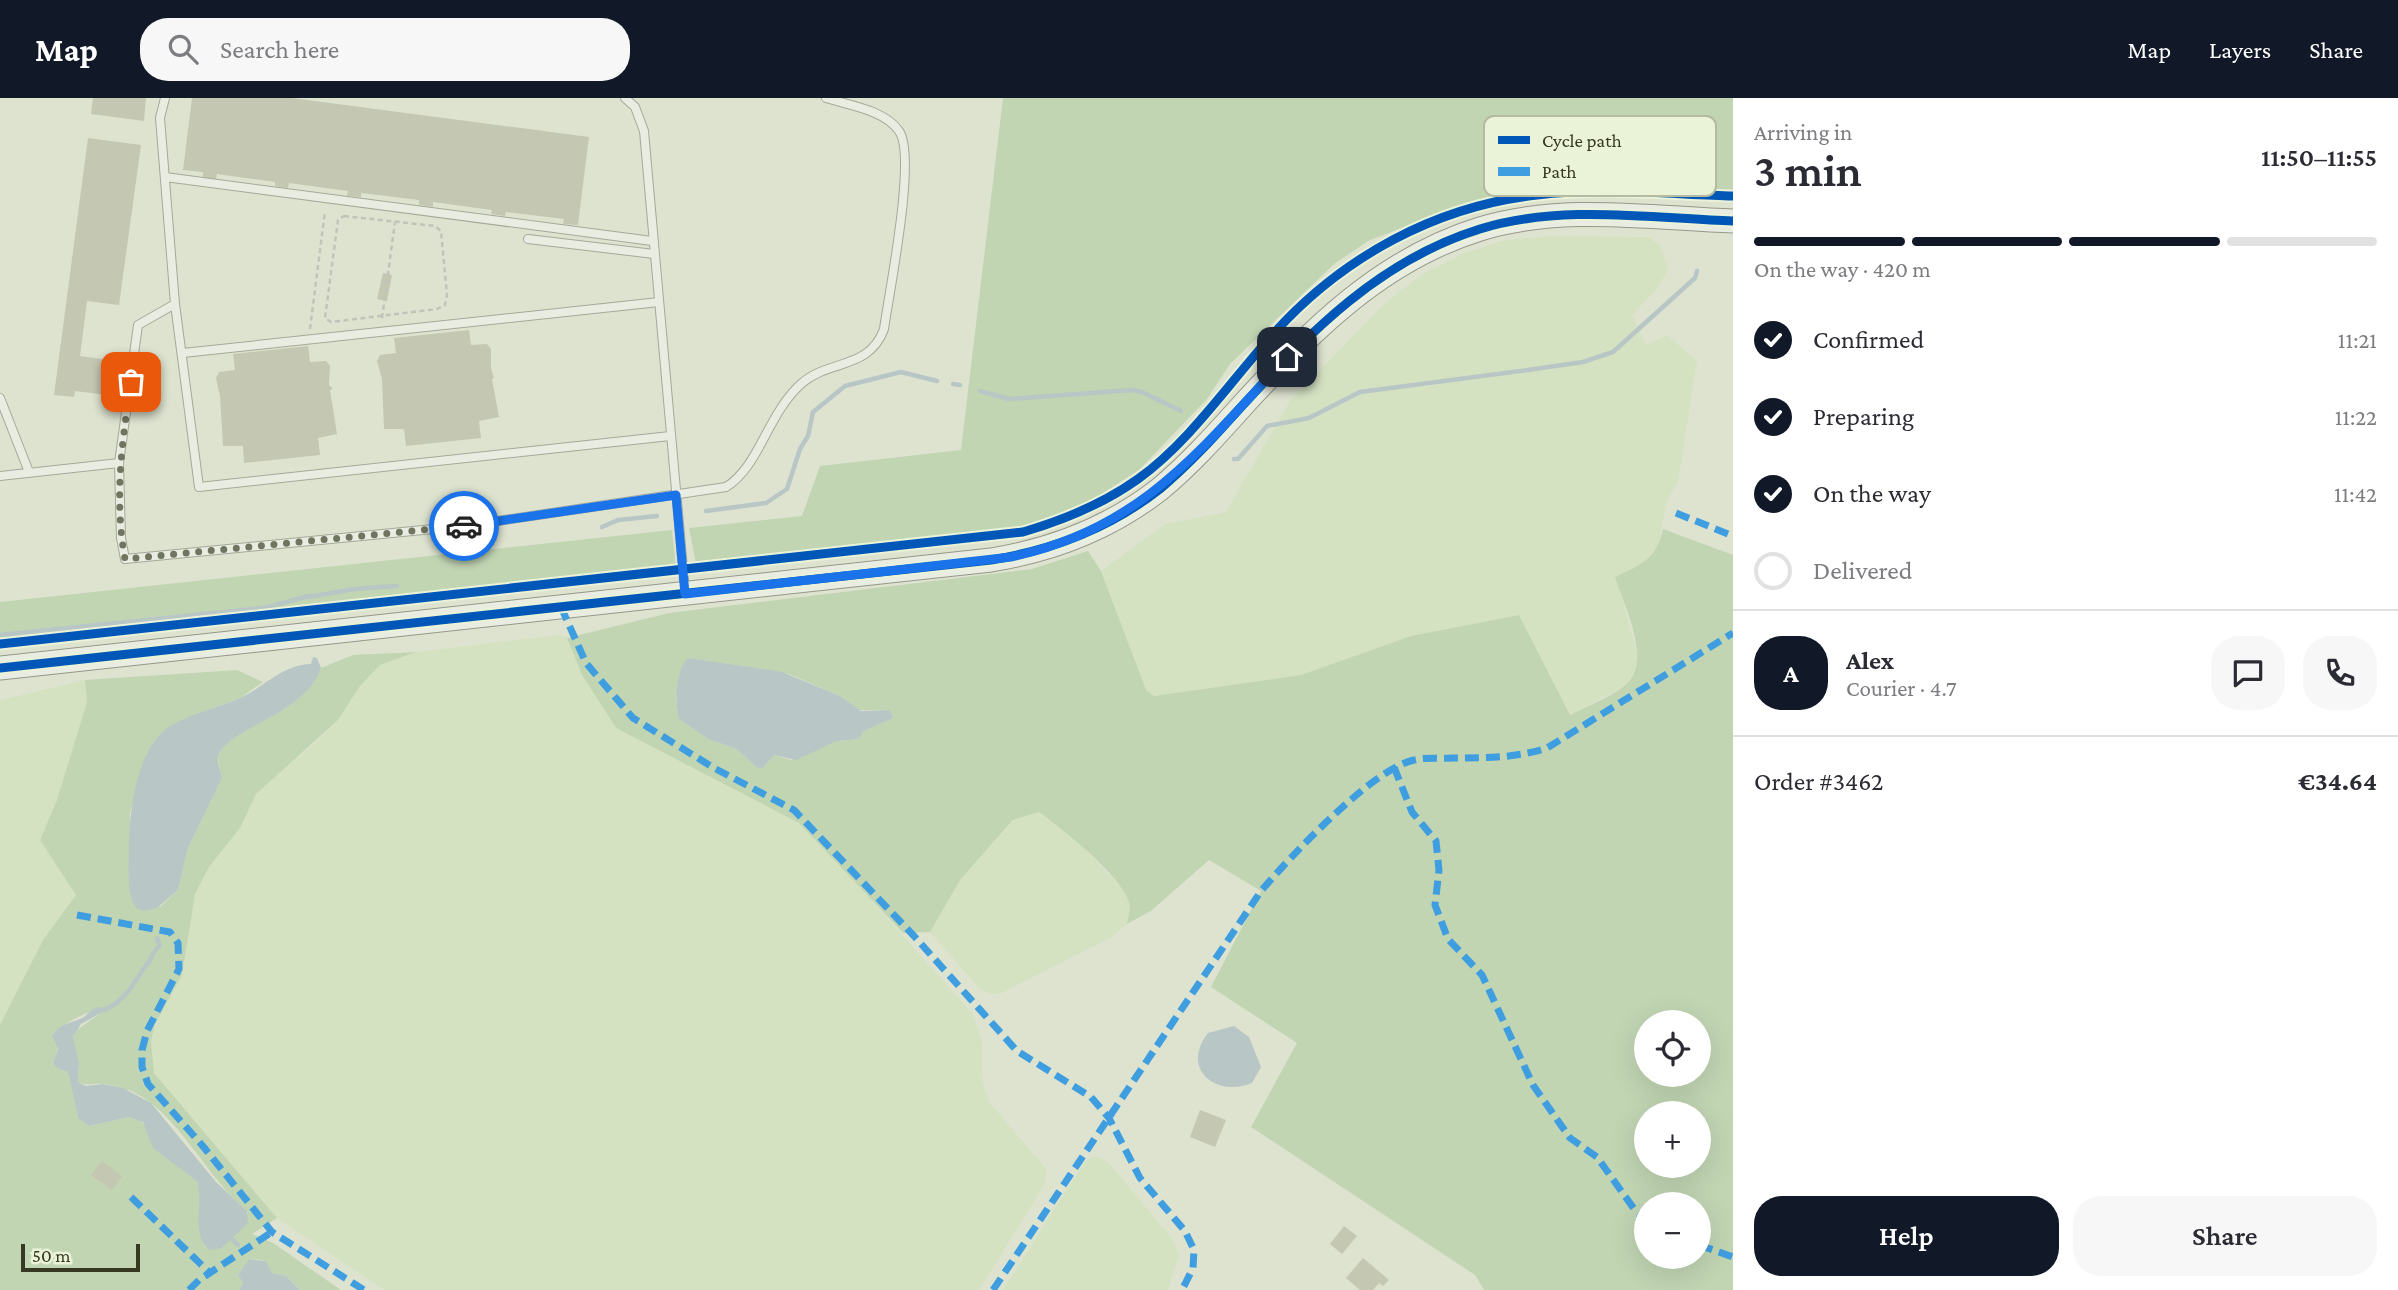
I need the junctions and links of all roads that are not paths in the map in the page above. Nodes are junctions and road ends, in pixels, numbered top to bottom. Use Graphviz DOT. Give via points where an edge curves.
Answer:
graph roads {
  1 [pos="165,98"];
  2 [pos="625,98"];
  3 [pos="825,98"];
  4 [pos="165,177"];
  5 [pos="1733,221"];
  6 [pos="528,239"];
  7 [pos="652,241"];
  8 [pos="654,254"];
  9 [pos="659,302"];
  10 [pos="176,304"];
  11 [pos="183,353"];
  12 [pos="0,398"];
  13 [pos="670,436"];
  14 [pos="119,463"];
  15 [pos="29,472"];
  16 [pos="0,476"];
  17 [pos="676,495"];
  18 [pos="685,594"];
  19 [pos="0,668"];
  1 -- 4 [label="lane" via="160,118"];
  2 -- 7 [label="lane" via="635,107 644,131"];
  3 -- 17 [label="lane" via="883,117 899,131 905,150 880,340 862,357 803,382 775,416 752,461 733,483"];
  4 -- 7 [label="lane"];
  4 -- 10 [label="lane"];
  5 -- 18 [label="street" via="1534,217 1479,229 1426,249 1339,307 1158,490 1071,541 992,560"];
  6 -- 8 [label="lane"];
  7 -- 8 [label="lane"];
  8 -- 9 [label="lane"];
  9 -- 11 [label="lane"];
  9 -- 13 [label="lane"];
  10 -- 11 [label="lane"];
  10 -- 14 [label="lane" via="138,325"];
  11 -- 13 [label="lane" via="199,487"];
  12 -- 15 [label="lane"];
  13 -- 17 [label="lane"];
  14 -- 15 [label="lane"];
  14 -- 17 [label="lane" via="125,559 464,526"];
  15 -- 16 [label="lane"];
  17 -- 18 [label="lane"];
  18 -- 19 [label="street"];
}
